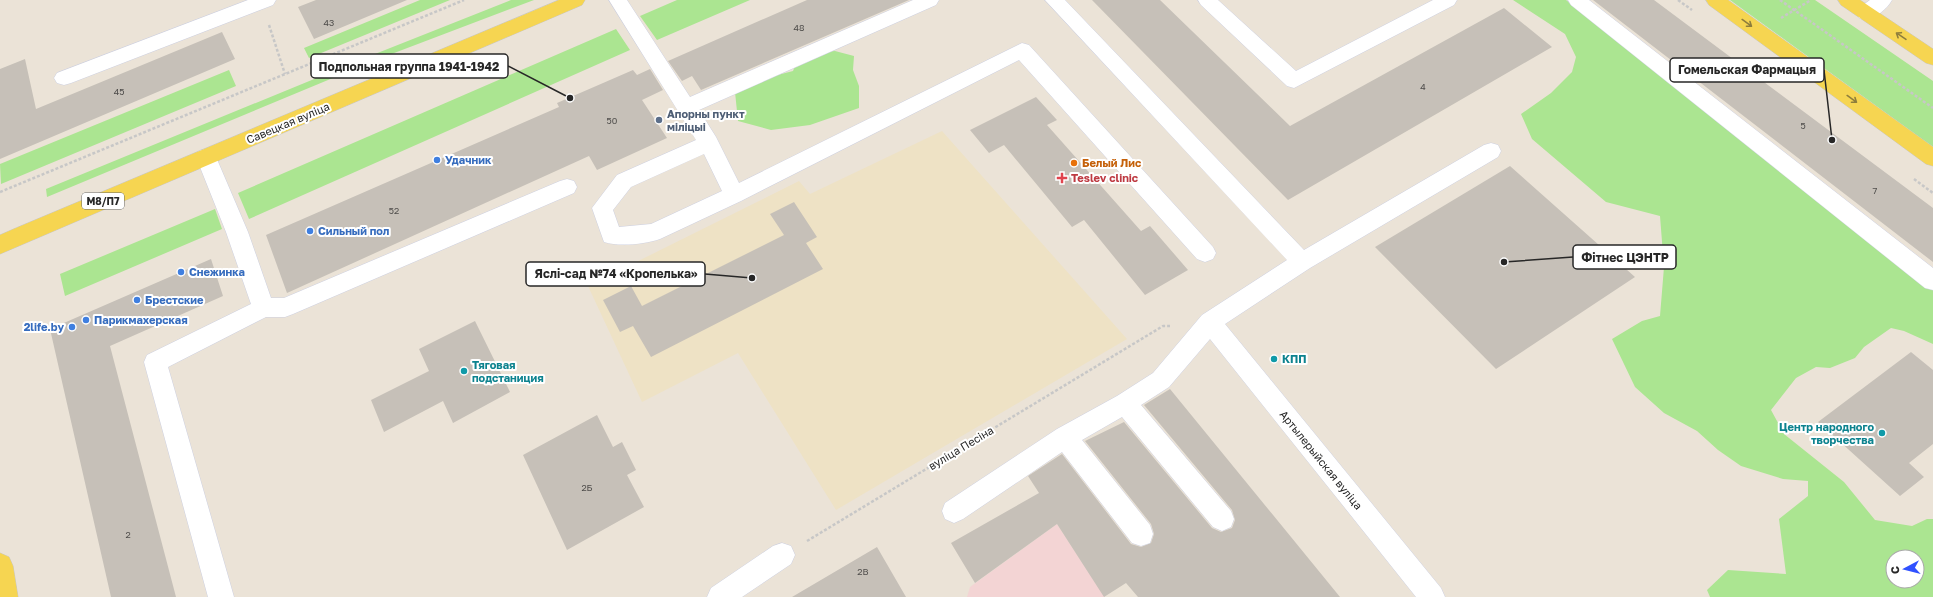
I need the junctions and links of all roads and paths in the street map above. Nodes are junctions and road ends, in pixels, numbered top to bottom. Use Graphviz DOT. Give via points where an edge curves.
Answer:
graph roads {
  1 [pos="464,0"];
  2 [pos="576,0"];
  3 [pos="618,0"];
  4 [pos="930,0"];
  5 [pos="1054,0"];
  6 [pos="1207,0"];
  7 [pos="1448,0"];
  8 [pos="1577,0"];
  9 [pos="1715,0"];
  10 [pos="1780,0"];
  11 [pos="1846,0"];
  12 [pos="1883,0"];
  13 [pos="263,1"];
  14 [pos="1866,13"];
  15 [pos="1933,58"];
  16 [pos="285,74"];
  17 [pos="64,78"];
  18 [pos="687,107"];
  19 [pos="1933,108"];
  20 [pos="709,143"];
  21 [pos="1491,151"];
  22 [pos="206,157"];
  23 [pos="1933,158"];
  24 [pos="567,186"];
  25 [pos="0,192"];
  26 [pos="734,195"];
  27 [pos="0,245"];
  28 [pos="1205,253"];
  29 [pos="1302,262"];
  30 [pos="1933,281"];
  31 [pos="264,308"];
  32 [pos="1210,322"];
  33 [pos="1125,403"];
  34 [pos="1065,437"];
  35 [pos="954,511"];
  36 [pos="1222,519"];
  37 [pos="1141,534"];
  38 [pos="782,556"];
  39 [pos="0,566"];
  40 [pos="5,597"];
  41 [pos="221,597"];
  42 [pos="720,597"];
  43 [pos="1432,597"];
  1 -- 16 [label="path"];
  2 -- 22 [label="main road, Савецкая вуліца / М8/П7"];
  3 -- 18 [label="street"];
  4 -- 18 [label="street"];
  5 -- 29 [label="street"];
  6 -- 7 [label="street" via="1294,81"];
  8 -- 30 [label="street"];
  9 -- 23 [label="main road, one-way"];
  10 -- 19 [label="path"];
  11 -- 14 [label="main road"];
  12 -- 14 [label="street"];
  13 -- 16 [label="path"];
  13 -- 17 [label="street"];
  15 -- 14 [label="main road, one-way"];
  16 -- 25 [label="path"];
  18 -- 20 [label="street"];
  20 -- 26 [label="street"];
  20 -- 26 [label="street" via="624,181 602,208 612,236 653,233"];
  21 -- 29 [label="street"];
  22 -- 27 [label="main road, Савецкая вуліца / М8/П7"];
  22 -- 31 [label="street" via="237,232"];
  24 -- 31 [label="street" via="285,307"];
  26 -- 28 [label="street" via="1022,50"];
  29 -- 32 [label="street"];
  31 -- 41 [label="street" via="155,362"];
  32 -- 33 [label="street" via="1161,380"];
  32 -- 38 [label="path, вуліца Песіна" via="1163,326"];
  32 -- 43 [label="street, Артылерыйская вуліца"];
  33 -- 34 [label="street"];
  33 -- 36 [label="street"];
  34 -- 35 [label="street"];
  34 -- 37 [label="street"];
  38 -- 42 [label="street"];
  39 -- 40 [label="main road"];
}
